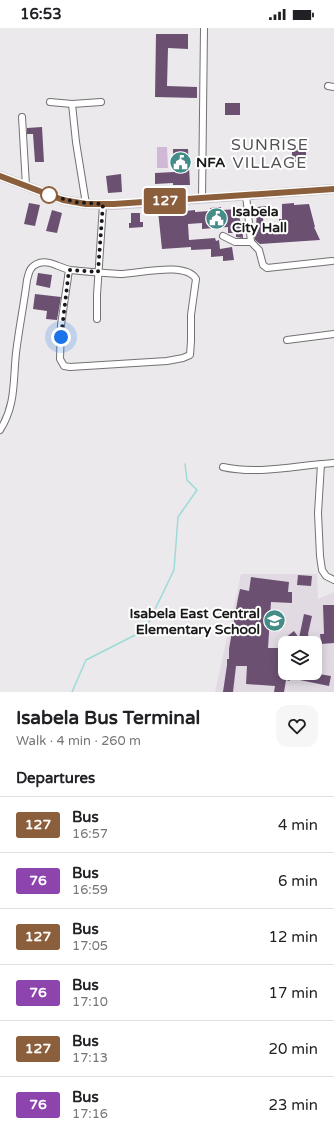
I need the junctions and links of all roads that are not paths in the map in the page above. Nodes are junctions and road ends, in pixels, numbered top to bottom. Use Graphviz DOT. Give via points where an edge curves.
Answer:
graph roads {
  1 [pos="204,28"];
  2 [pos="50,102"];
  3 [pos="101,102"];
  4 [pos="72,104"];
  5 [pos="22,117"];
  6 [pos="0,176"];
  7 [pos="26,186"];
  8 [pos="334,189"];
  9 [pos="246,195"];
  10 [pos="202,198"];
  11 [pos="86,204"];
  12 [pos="103,204"];
  13 [pos="223,236"];
  14 [pos="251,242"];
  15 [pos="332,260"];
  16 [pos="69,270"];
  17 [pos="98,272"];
  18 [pos="97,319"];
  19 [pos="334,334"];
  20 [pos="287,340"];
  21 [pos="0,430"];
  22 [pos="321,464"];
  23 [pos="334,464"];
  24 [pos="223,467"];
  25 [pos="334,580"];
  1 -- 10 [label="street"];
  2 -- 4 [label="street"];
  3 -- 4 [label="street"];
  4 -- 11 [label="street"];
  5 -- 7 [label="street"];
  6 -- 7 [label="main road"];
  7 -- 11 [label="main road" via="63,200"];
  8 -- 9 [label="main road"];
  9 -- 10 [label="main road"];
  9 -- 14 [label="street"];
  10 -- 12 [label="main road"];
  11 -- 12 [label="main road"];
  12 -- 17 [label="street"];
  13 -- 14 [label="street" via="235,242"];
  14 -- 15 [label="street" via="259,250 263,265 267,268"];
  16 -- 17 [label="street"];
  16 -- 17 [label="street" via="61,326 60,359 64,366 167,361 190,355 191,315 196,279 194,275 182,270 122,274"];
  16 -- 21 [label="street" via="49,262 34,265 29,272 16,352 12,404"];
  17 -- 18 [label="street"];
  19 -- 20 [label="street"];
  22 -- 23 [label="street"];
  22 -- 24 [label="street" via="268,470"];
  22 -- 25 [label="street" via="318,513 320,556 322,570 326,576"];
}
